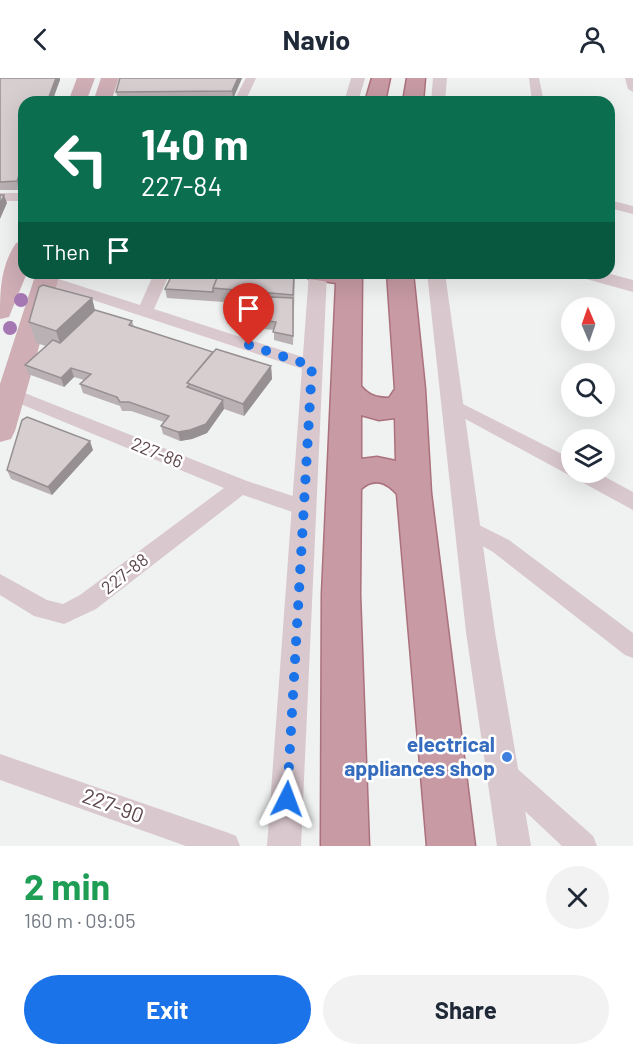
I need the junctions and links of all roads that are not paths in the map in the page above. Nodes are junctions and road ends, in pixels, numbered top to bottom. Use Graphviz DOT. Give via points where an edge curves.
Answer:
graph roads {
  1 [pos="86,78"];
  2 [pos="110,78"];
  3 [pos="251,78"];
  4 [pos="358,78"];
  5 [pos="381,78"];
  6 [pos="416,78"];
  7 [pos="440,78"];
  8 [pos="534,78"];
  9 [pos="630,78"];
  10 [pos="633,89"];
  11 [pos="79,96"];
  12 [pos="104,96"];
  13 [pos="242,96"];
  14 [pos="353,96"];
  15 [pos="376,96"];
  16 [pos="414,96"];
  17 [pos="438,96"];
  18 [pos="536,96"];
  19 [pos="18,196"];
  20 [pos="0,197"];
  21 [pos="615,206"];
  22 [pos="633,210"];
  23 [pos="18,264"];
  24 [pos="46,279"];
  25 [pos="53,279"];
  26 [pos="159,279"];
  27 [pos="332,279"];
  28 [pos="334,279"];
  29 [pos="400,279"];
  30 [pos="437,279"];
  31 [pos="608,279"];
  32 [pos="633,286"];
  33 [pos="0,311"];
  34 [pos="146,311"];
  35 [pos="312,366"];
  36 [pos="346,386"];
  37 [pos="411,389"];
  38 [pos="12,394"];
  39 [pos="453,405"];
  40 [pos="0,431"];
  41 [pos="561,462"];
  42 [pos="599,483"];
  43 [pos="240,486"];
  44 [pos="342,492"];
  45 [pos="414,493"];
  46 [pos="633,502"];
  47 [pos="304,508"];
  48 [pos="465,526"];
  49 [pos="0,583"];
  50 [pos="633,647"];
  51 [pos="0,767"];
  52 [pos="501,772"];
  53 [pos="225,846"];
  54 [pos="284,846"];
  55 [pos="345,846"];
  56 [pos="451,846"];
  57 [pos="514,846"];
  58 [pos="583,846"];
  1 -- 11 [label="main road"];
  2 -- 12 [label="main road"];
  3 -- 13 [label="street"];
  4 -- 14 [label="street"];
  5 -- 15 [label="highway"];
  6 -- 16 [label="highway"];
  7 -- 17 [label="street"];
  8 -- 18 [label="street"];
  9 -- 10 [label="street"];
  19 -- 20 [label="street"];
  21 -- 22 [label="street"];
  23 -- 33 [label="main road"];
  24 -- 38 [label="main road"];
  25 -- 34 [label="street"];
  26 -- 34 [label="street"];
  27 -- 35 [label="street"];
  28 -- 36 [label="highway"];
  29 -- 37 [label="highway"];
  30 -- 39 [label="street"];
  31 -- 32 [label="street"];
  34 -- 35 [label="street"];
  35 -- 47 [label="street"];
  36 -- 37 [label="highway" via="354,400 379,409 404,402"];
  36 -- 44 [label="highway"];
  37 -- 45 [label="highway"];
  38 -- 40 [label="main road"];
  38 -- 43 [label="street, 227-86"];
  39 -- 41 [label="street"];
  39 -- 48 [label="street"];
  42 -- 46 [label="street"];
  43 -- 47 [label="street, 227-86"];
  43 -- 49 [label="street, 227-88" via="88,602 64,614 42,609"];
  44 -- 45 [label="highway" via="355,475 379,469 403,477"];
  44 -- 55 [label="highway"];
  45 -- 56 [label="highway"];
  47 -- 54 [label="street"];
  48 -- 50 [label="street" via="501,546"];
  48 -- 52 [label="street"];
  51 -- 53 [label="street, 227-90"];
  52 -- 57 [label="street"];
  52 -- 58 [label="street"];
}
